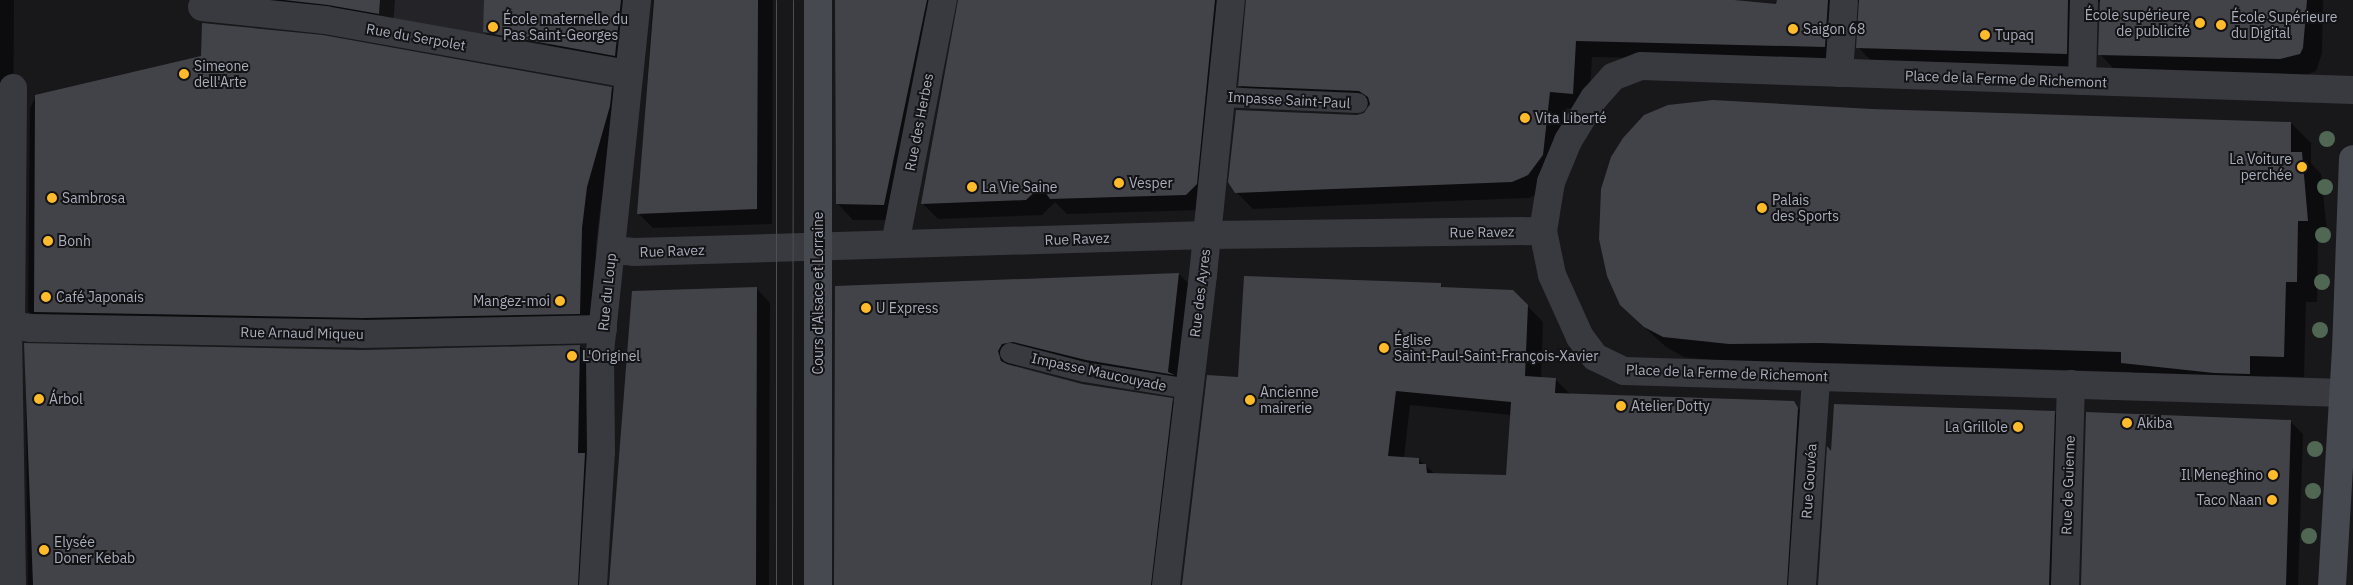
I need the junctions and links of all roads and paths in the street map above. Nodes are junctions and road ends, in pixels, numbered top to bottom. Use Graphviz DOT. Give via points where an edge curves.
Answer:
graph roads {
  1 [pos="637,0"];
  2 [pos="818,0"];
  3 [pos="943,0"];
  4 [pos="1231,0"];
  5 [pos="1844,0"];
  6 [pos="2084,0"];
  7 [pos="202,7"];
  8 [pos="1839,73"];
  9 [pos="630,74"];
  10 [pos="2082,81"];
  11 [pos="13,88"];
  12 [pos="2353,90"];
  13 [pos="1220,96"];
  14 [pos="1358,103"];
  15 [pos="2353,159"];
  16 [pos="1543,231"];
  17 [pos="1207,235"];
  18 [pos="895,244"];
  19 [pos="818,247"];
  20 [pos="612,250"];
  21 [pos="5,325"];
  22 [pos="603,329"];
  23 [pos="1010,353"];
  24 [pos="1816,377"];
  25 [pos="2071,384"];
  26 [pos="1189,389"];
  27 [pos="2348,392"];
  28 [pos="12,585"];
  29 [pos="593,585"];
  30 [pos="818,585"];
  31 [pos="1166,585"];
  32 [pos="1802,585"];
  33 [pos="2065,585"];
  34 [pos="2332,585"];
  1 -- 9 [label="street, Rue du Loup"];
  2 -- 19 [label="street, Cours d'Alsace et Lorraine"];
  3 -- 18 [label="street, Rue des Herbes"];
  4 -- 13 [label="street, Rue des Ayres"];
  5 -- 8 [label="street"];
  6 -- 10 [label="street"];
  7 -- 9 [label="street, Rue du Serpolet" via="325,20"];
  8 -- 10 [label="street, Place de la Ferme de Richemont"];
  8 -- 16 [label="street, Place de la Ferme de Richemont" via="1641,66 1613,77 1594,98 1568,141 1551,182"];
  9 -- 20 [label="street, Rue du Loup"];
  10 -- 12 [label="street, Place de la Ferme de Richemont"];
  11 -- 21 [label="street"];
  13 -- 14 [label="lane, Impasse Saint-Paul"];
  13 -- 17 [label="street, Rue des Ayres"];
  15 -- 27 [label="street"];
  16 -- 17 [label="street, Rue Ravez"];
  16 -- 24 [label="street, Place de la Ferme de Richemont" via="1552,275 1570,318 1595,357 1624,371"];
  17 -- 18 [label="street, Rue Ravez"];
  17 -- 26 [label="street, Rue des Ayres"];
  18 -- 19 [label="street, Rue Ravez"];
  19 -- 20 [label="street, Rue Ravez"];
  19 -- 30 [label="street, Cours d'Alsace et Lorraine"];
  20 -- 22 [label="street, Rue du Loup"];
  21 -- 22 [label="street, Rue Arnaud Miqueu" via="362,334"];
  21 -- 28 [label="street" via="8,339"];
  22 -- 29 [label="street, Rue du Loup"];
  23 -- 26 [label="lane, Impasse Maucouyade" via="1084,372"];
  24 -- 25 [label="street, Place de la Ferme de Richemont"];
  24 -- 32 [label="street, Rue Gouvéa"];
  25 -- 27 [label="street, Place de la Ferme de Richemont"];
  25 -- 33 [label="street, Rue de Guienne"];
  26 -- 31 [label="street, Rue des Ayres"];
  27 -- 34 [label="street"];
}
